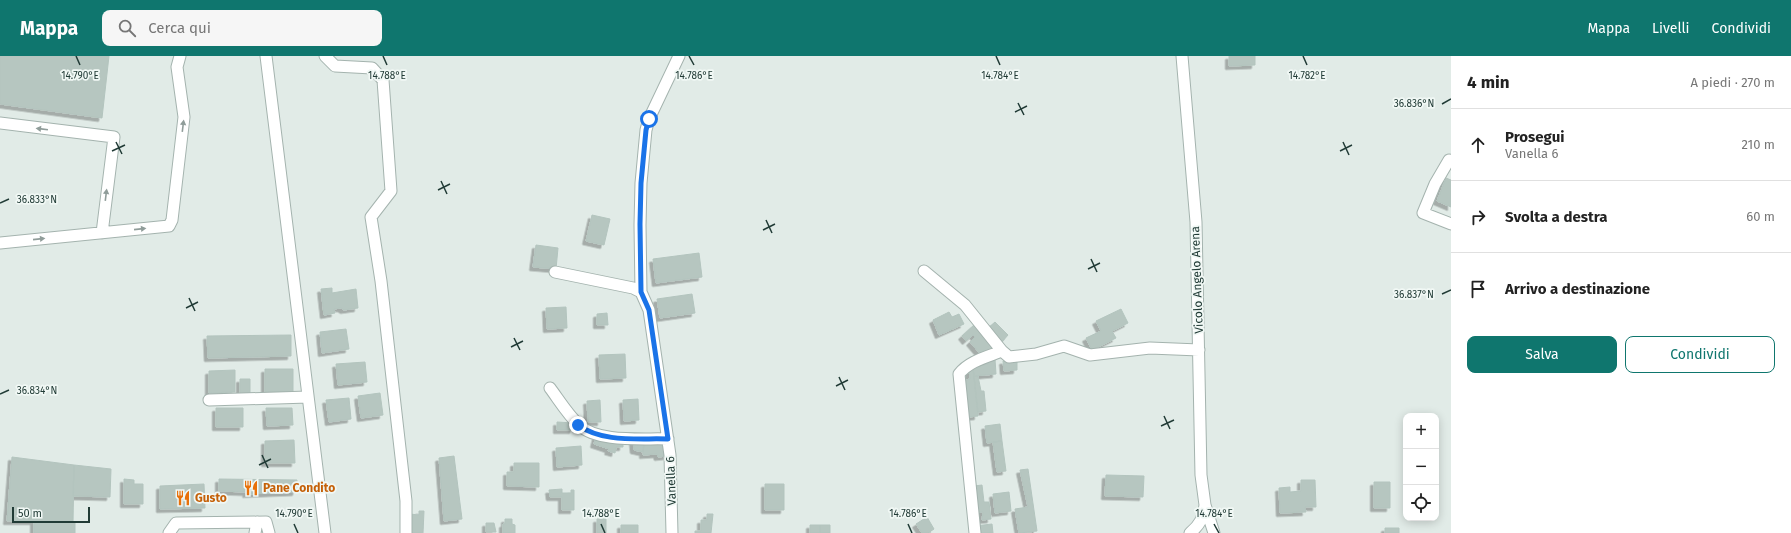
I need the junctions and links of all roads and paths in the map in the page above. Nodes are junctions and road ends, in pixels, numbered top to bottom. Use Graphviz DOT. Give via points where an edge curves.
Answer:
graph roads {
  1 [pos="180,56"];
  2 [pos="266,56"];
  3 [pos="325,56"];
  4 [pos="679,56"];
  5 [pos="1182,56"];
  6 [pos="0,124"];
  7 [pos="1451,161"];
  8 [pos="1451,224"];
  9 [pos="102,233"];
  10 [pos="0,243"];
  11 [pos="555,272"];
  12 [pos="924,272"];
  13 [pos="641,292"];
  14 [pos="1199,350"];
  15 [pos="1002,351"];
  16 [pos="550,388"];
  17 [pos="308,397"];
  18 [pos="210,400"];
  19 [pos="668,439"];
  20 [pos="1205,504"];
  21 [pos="256,527"];
  22 [pos="168,533"];
  23 [pos="269,533"];
  24 [pos="325,533"];
  25 [pos="406,533"];
  26 [pos="672,533"];
  27 [pos="974,533"];
  28 [pos="1190,533"];
  29 [pos="1214,533"];
  9 -- 1 [label="street, one-way" via="166,227 172,220 184,117 177,67"];
  2 -- 17 [label="street"];
  3 -- 25 [label="street" via="335,66 372,68 383,80 391,191 371,217 381,281 405,493"];
  4 -- 13 [label="street, Vanella 6" via="646,130 641,190"];
  5 -- 14 [label="street, Vicolo Angelo Arena" via="1196,222"];
  9 -- 6 [label="street, one-way" via="114,137"];
  7 -- 8 [label="street" via="1449,160 1435,184 1423,213"];
  10 -- 9 [label="street, one-way"];
  11 -- 13 [label="street" via="634,288"];
  12 -- 15 [label="street" via="965,305"];
  13 -- 19 [label="street, Vanella 6" via="649,310"];
  14 -- 15 [label="street" via="1150,348 1090,355 1064,346 1036,354 1009,357"];
  14 -- 20 [label="street, Vicolo Angelo Arena" via="1201,475"];
  15 -- 27 [label="street" via="974,362 959,374"];
  16 -- 19 [label="street" via="578,425 587,431 619,438"];
  17 -- 18 [label="street"];
  17 -- 24 [label="street"];
  19 -- 26 [label="street, Vanella 6"];
  20 -- 28 [label="street" via="1203,518"];
  20 -- 29 [label="street"];
  21 -- 22 [label="street" via="176,523"];
  21 -- 23 [label="street" via="266,522"];
}
